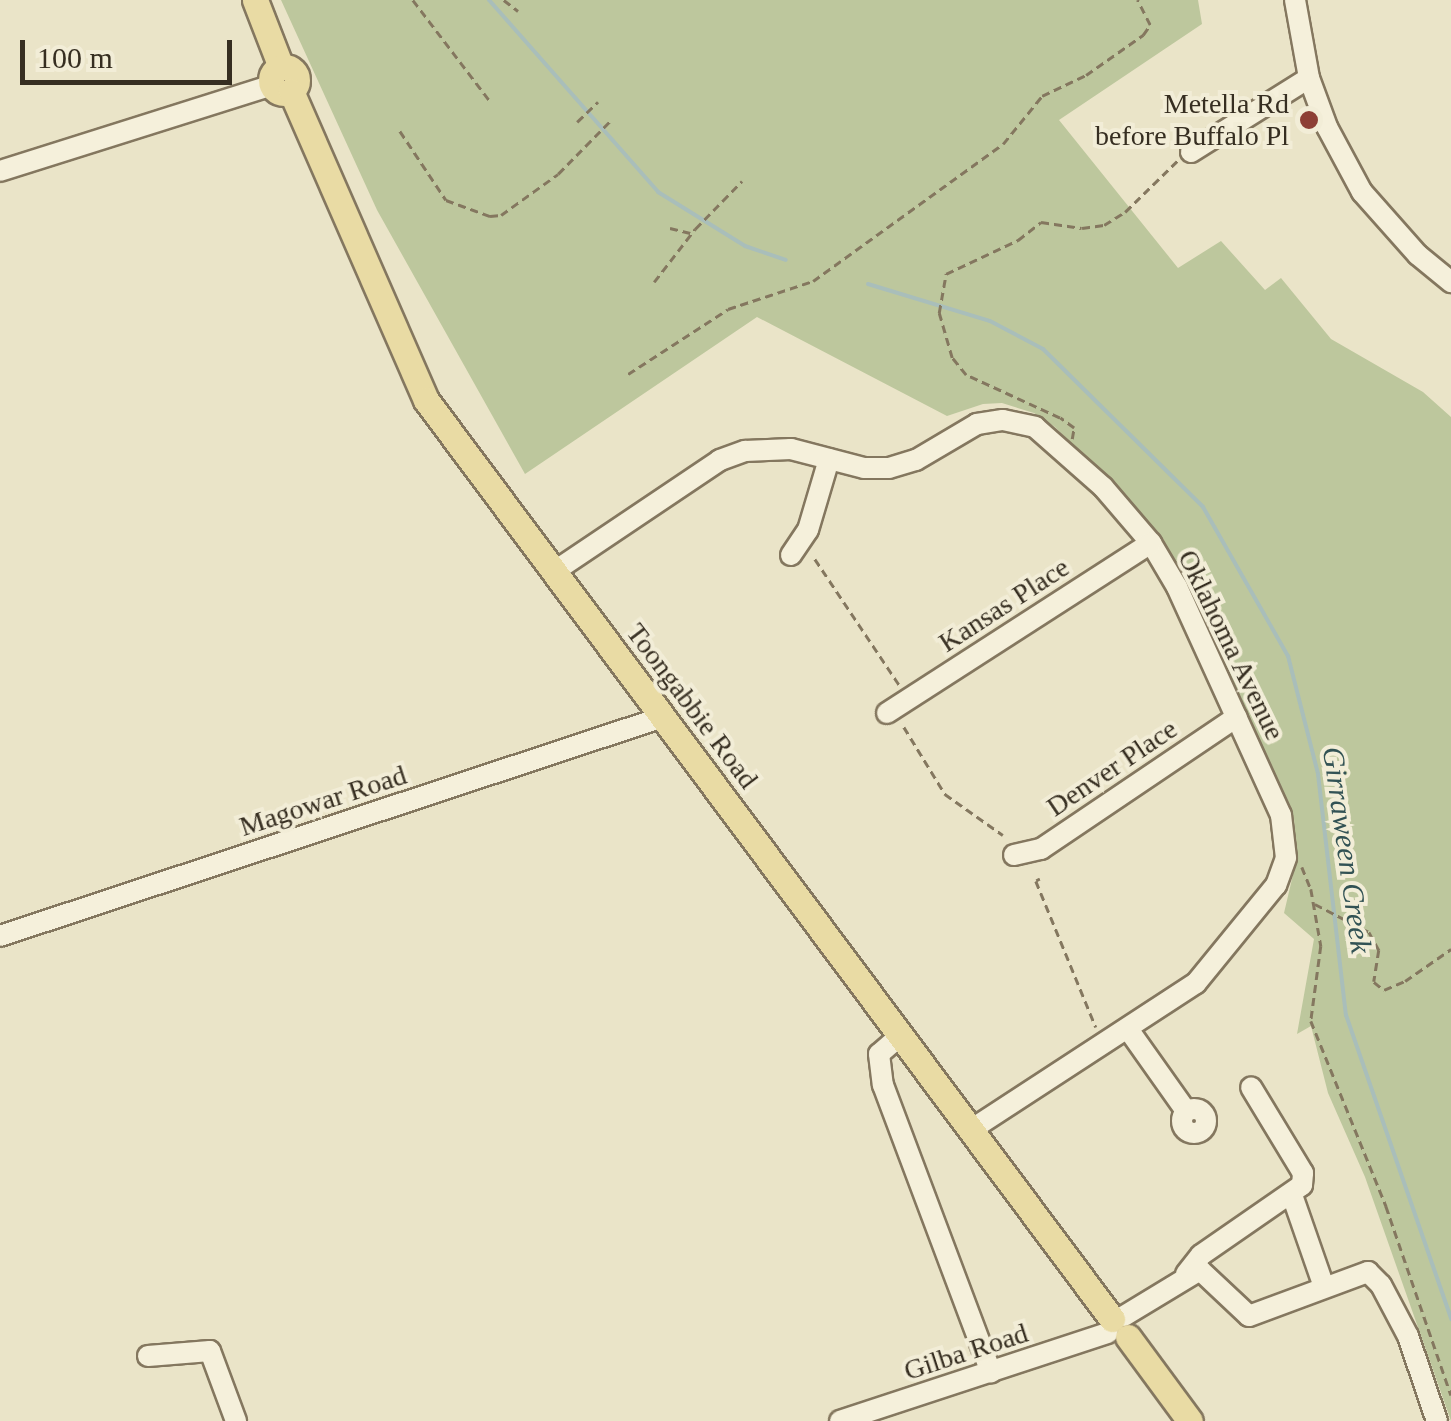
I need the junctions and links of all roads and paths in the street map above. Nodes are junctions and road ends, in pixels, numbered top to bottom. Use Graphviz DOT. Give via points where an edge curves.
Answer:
graph roads {
  1 [pos="255,0"];
  2 [pos="413,0"];
  3 [pos="504,0"];
  4 [pos="1137,0"];
  5 [pos="1295,0"];
  6 [pos="518,11"];
  7 [pos="1309,78"];
  8 [pos="281,81"];
  9 [pos="490,100"];
  10 [pos="598,102"];
  11 [pos="610,120"];
  12 [pos="577,122"];
  13 [pos="400,131"];
  14 [pos="1191,152"];
  15 [pos="0,171"];
  16 [pos="742,180"];
  17 [pos="670,228"];
  18 [pos="693,231"];
  19 [pos="654,282"];
  20 [pos="1451,282"];
  21 [pos="628,374"];
  22 [pos="1070,458"];
  23 [pos="829,459"];
  24 [pos="1151,543"];
  25 [pos="791,556"];
  26 [pos="814,559"];
  27 [pos="555,571"];
  28 [pos="904,692"];
  29 [pos="887,713"];
  30 [pos="663,717"];
  31 [pos="1237,718"];
  32 [pos="904,728"];
  33 [pos="1002,835"];
  34 [pos="1286,835"];
  35 [pos="1014,856"];
  36 [pos="1040,879"];
  37 [pos="1313,904"];
  38 [pos="0,936"];
  39 [pos="1451,949"];
  40 [pos="1096,1028"];
  41 [pos="1128,1029"];
  42 [pos="901,1035"];
  43 [pos="1251,1087"];
  44 [pos="1186,1111"];
  45 [pos="972,1129"];
  46 [pos="1292,1194"];
  47 [pos="1185,1275"];
  48 [pos="1324,1287"];
  49 [pos="1118,1326"];
  50 [pos="148,1356"];
  51 [pos="991,1372"];
  52 [pos="1451,1396"];
  53 [pos="236,1421"];
  54 [pos="840,1421"];
  55 [pos="1190,1421"];
  56 [pos="1437,1421"];
  1 -- 8 [label="main road, Toongabbie Road"];
  2 -- 9 [label="path"];
  3 -- 6 [label="path"];
  4 -- 21 [label="path" via="1150,25 1143,35 1042,96 1003,144 813,281 728,309"];
  5 -- 7 [label="street"];
  7 -- 14 [label="street"];
  7 -- 20 [label="street" via="1362,192"];
  8 -- 15 [label="street"];
  8 -- 27 [label="main road, Toongabbie Road" via="426,400"];
  10 -- 12 [label="path"];
  11 -- 13 [label="path" via="558,174 502,215 490,216 446,200"];
  14 -- 22 [label="path" via="1104,226 1041,222 946,274 939,314 952,358 966,375 1074,428"];
  16 -- 18 [label="path"];
  17 -- 18 [label="path"];
  18 -- 19 [label="path"];
  22 -- 23 [label="street, Oklahoma Avenue" via="1034,426 1003,420 977,424 889,468"];
  22 -- 24 [label="street, Oklahoma Avenue"];
  23 -- 25 [label="street" via="808,530"];
  23 -- 27 [label="street, Oklahoma Avenue" via="770,447 720,460"];
  24 -- 29 [label="street, Kansas Place"];
  24 -- 31 [label="street, Oklahoma Avenue"];
  26 -- 28 [label="path"];
  27 -- 30 [label="main road, Toongabbie Road"];
  30 -- 38 [label="street, Magowar Road"];
  30 -- 42 [label="main road, Toongabbie Road"];
  31 -- 34 [label="street, Oklahoma Avenue"];
  31 -- 35 [label="street, Denver Place" via="1041,849"];
  32 -- 33 [label="path" via="945,794"];
  34 -- 37 [label="path"];
  34 -- 41 [label="street" via="1276,886 1207,972"];
  36 -- 40 [label="path"];
  37 -- 39 [label="path" via="1361,926 1376,942 1374,982 1384,990"];
  37 -- 52 [label="path" via="1321,946 1311,1020 1386,1206"];
  41 -- 44 [label="street"];
  41 -- 45 [label="street"];
  42 -- 45 [label="main road, Toongabbie Road"];
  42 -- 51 [label="street" via="879,1054 883,1085"];
  43 -- 46 [label="street" via="1303,1174"];
  45 -- 49 [label="main road, Toongabbie Road"];
  46 -- 47 [label="street, Gilba Road" via="1202,1255"];
  46 -- 48 [label="street"];
  47 -- 48 [label="street" via="1200,1270 1214,1278 1249,1316"];
  47 -- 49 [label="street, Gilba Road"];
  48 -- 56 [label="street" via="1368,1272 1382,1285"];
  49 -- 51 [label="street, Gilba Road"];
  49 -- 55 [label="main road, Toongabbie Road"];
  50 -- 53 [label="street" via="210,1350"];
  51 -- 54 [label="street, Gilba Road"];
}
